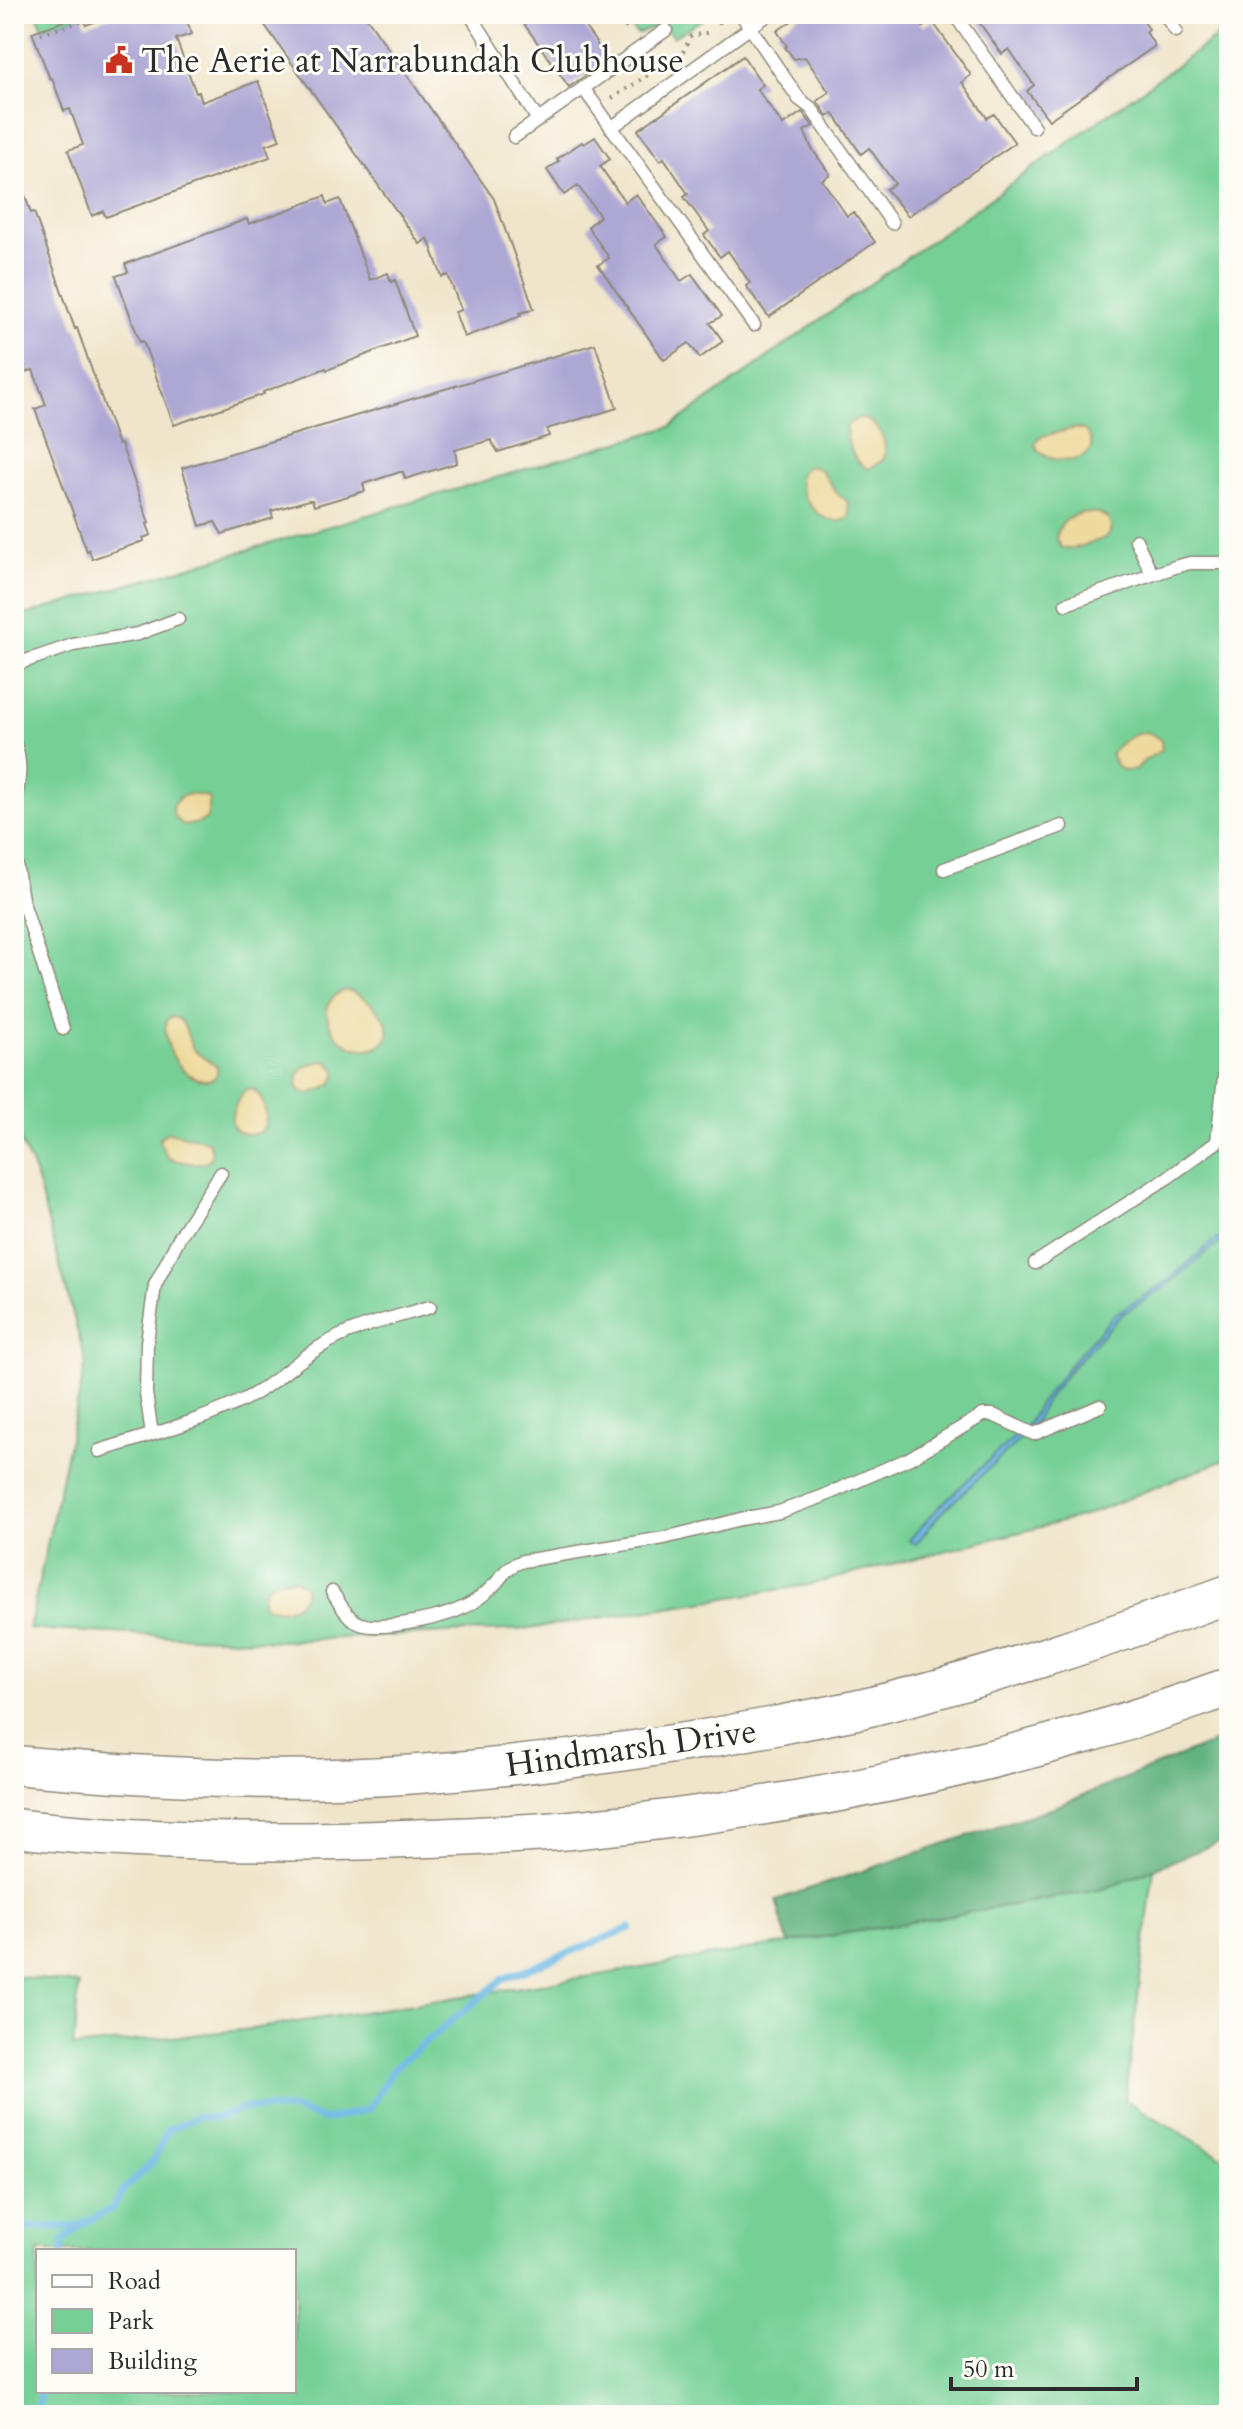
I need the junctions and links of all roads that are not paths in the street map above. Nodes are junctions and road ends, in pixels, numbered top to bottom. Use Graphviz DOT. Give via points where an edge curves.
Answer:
graph roads {
  1 [pos="470,14"];
  2 [pos="741,14"];
  3 [pos="769,14"];
  4 [pos="954,14"];
  5 [pos="1164,14"];
  6 [pos="750,27"];
  7 [pos="666,30"];
  8 [pos="1176,31"];
  9 [pos="583,88"];
  10 [pos="538,120"];
  11 [pos="1034,127"];
  12 [pos="611,128"];
  13 [pos="514,137"];
  14 [pos="892,223"];
  15 [pos="754,325"];
  16 [pos="1136,540"];
  17 [pos="1229,563"];
  18 [pos="1152,574"];
  19 [pos="1066,604"];
  20 [pos="178,619"];
  21 [pos="14,665"];
  22 [pos="14,742"];
  23 [pos="14,805"];
  24 [pos="1062,826"];
  25 [pos="14,851"];
  26 [pos="944,869"];
  27 [pos="63,1029"];
  28 [pos="1229,1031"];
  29 [pos="221,1173"];
  30 [pos="1035,1263"];
  31 [pos="430,1307"];
  32 [pos="1100,1406"];
  33 [pos="152,1434"];
  34 [pos="99,1451"];
  35 [pos="332,1592"];
  36 [pos="1229,1594"];
  37 [pos="1229,1687"];
  38 [pos="14,1765"];
  39 [pos="14,1828"];
  1 -- 10 [label="lane"];
  2 -- 6 [label="lane"];
  3 -- 6 [label="lane"];
  4 -- 11 [label="lane"];
  5 -- 8 [label="lane"];
  6 -- 12 [label="lane"];
  6 -- 14 [label="lane"];
  7 -- 9 [label="lane"];
  9 -- 10 [label="lane"];
  9 -- 12 [label="lane"];
  10 -- 13 [label="lane"];
  12 -- 15 [label="lane"];
  16 -- 18 [label="lane"];
  17 -- 18 [label="lane" via="1190,563"];
  18 -- 19 [label="lane"];
  20 -- 21 [label="lane"];
  22 -- 23 [label="lane" via="20,777"];
  24 -- 26 [label="lane"];
  25 -- 27 [label="lane" via="22,899"];
  28 -- 30 [label="lane" via="1217,1142"];
  29 -- 33 [label="lane" via="155,1285 146,1355"];
  31 -- 33 [label="lane" via="349,1332 240,1402"];
  32 -- 35 [label="lane" via="1034,1434 983,1415 910,1458 779,1512 523,1561 507,1567 492,1588 461,1609 436,1617 361,1624 349,1617"];
  33 -- 34 [label="lane"];
  36 -- 38 [label="main road, Hindmarsh Drive" via="979,1678 871,1706 644,1750 416,1775 313,1778 147,1775"];
  37 -- 39 [label="main road, Hindmarsh Drive" via="1087,1734 948,1769 791,1800 570,1830 241,1842"];
}
